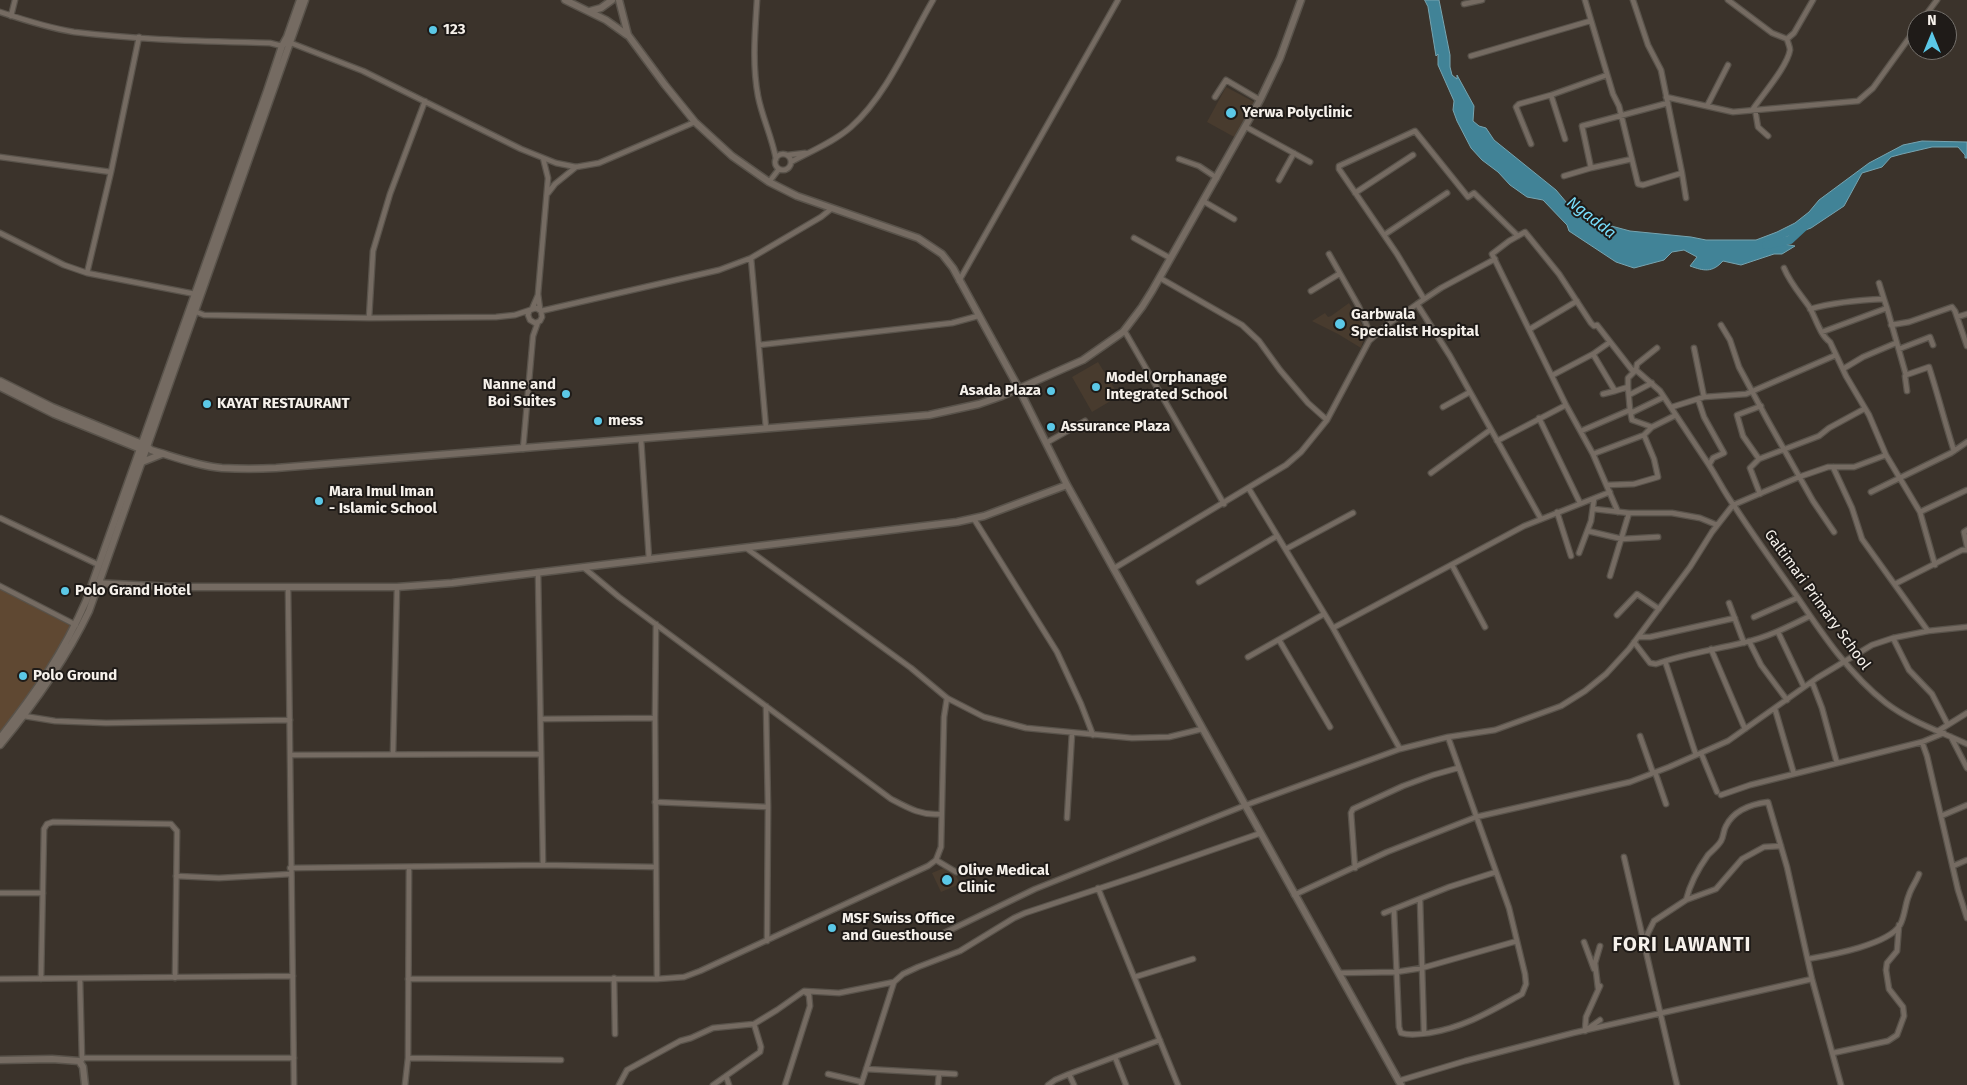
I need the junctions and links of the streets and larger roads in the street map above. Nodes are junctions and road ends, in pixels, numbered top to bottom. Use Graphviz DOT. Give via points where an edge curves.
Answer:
graph roads {
  1 [pos="15,0"];
  2 [pos="300,0"];
  3 [pos="305,0"];
  4 [pos="564,0"];
  5 [pos="612,0"];
  6 [pos="619,0"];
  7 [pos="757,0"];
  8 [pos="933,0"];
  9 [pos="1118,0"];
  10 [pos="1296,0"];
  11 [pos="1301,0"];
  12 [pos="1482,0"];
  13 [pos="1584,0"];
  14 [pos="1633,0"];
  15 [pos="1728,0"];
  16 [pos="1813,0"];
  17 [pos="1464,4"];
  18 [pos="590,11"];
  19 [pos="0,12"];
  20 [pos="1296,15"];
  21 [pos="11,16"];
  22 [pos="1590,20"];
  23 [pos="628,35"];
  24 [pos="139,38"];
  25 [pos="1787,39"];
  26 [pos="1907,41"];
  27 [pos="291,43"];
  28 [pos="282,46"];
  29 [pos="1471,56"];
  30 [pos="1728,65"];
  31 [pos="1606,75"];
  32 [pos="1551,95"];
  33 [pos="1215,97"];
  34 [pos="1666,97"];
  35 [pos="1260,100"];
  36 [pos="425,101"];
  37 [pos="1668,103"];
  38 [pos="1708,106"];
  39 [pos="1754,109"];
  40 [pos="1621,114"];
  41 [pos="694,122"];
  42 [pos="1246,127"];
  43 [pos="1768,136"];
  44 [pos="1565,138"];
  45 [pos="774,144"];
  46 [pos="1532,144"];
  47 [pos="807,153"];
  48 [pos="1294,153"];
  49 [pos="785,154"];
  50 [pos="1413,155"];
  51 [pos="0,157"];
  52 [pos="543,158"];
  53 [pos="776,159"];
  54 [pos="1179,159"];
  55 [pos="1632,159"];
  56 [pos="791,162"];
  57 [pos="1310,162"];
  58 [pos="576,167"];
  59 [pos="1591,168"];
  60 [pos="779,169"];
  61 [pos="111,172"];
  62 [pos="1682,173"];
  63 [pos="1564,176"];
  64 [pos="1217,178"];
  65 [pos="1279,180"];
  66 [pos="769,182"];
  67 [pos="1355,193"];
  68 [pos="1447,193"];
  69 [pos="547,194"];
  70 [pos="1686,198"];
  71 [pos="1203,201"];
  72 [pos="831,209"];
  73 [pos="1234,219"];
  74 [pos="0,233"];
  75 [pos="1384,235"];
  76 [pos="1518,236"];
  77 [pos="1134,238"];
  78 [pos="1329,254"];
  79 [pos="751,258"];
  80 [pos="1170,258"];
  81 [pos="1494,259"];
  82 [pos="1784,268"];
  83 [pos="87,273"];
  84 [pos="1339,274"];
  85 [pos="1160,278"];
  86 [pos="959,281"];
  87 [pos="1879,283"];
  88 [pos="1311,291"];
  89 [pos="195,294"];
  90 [pos="538,294"];
  91 [pos="1424,299"];
  92 [pos="1884,300"];
  93 [pos="1577,301"];
  94 [pos="1417,304"];
  95 [pos="1887,308"];
  96 [pos="556,309"];
  97 [pos="1810,309"];
  98 [pos="194,310"];
  99 [pos="531,310"];
  100 [pos="541,310"];
  101 [pos="1967,314"];
  102 [pos="515,315"];
  103 [pos="978,316"];
  104 [pos="542,317"];
  105 [pos="1957,317"];
  106 [pos="369,318"];
  107 [pos="530,319"];
  108 [pos="538,322"];
  109 [pos="1721,325"];
  110 [pos="1891,325"];
  111 [pos="1530,329"];
  112 [pos="1124,330"];
  113 [pos="1822,332"];
  114 [pos="533,336"];
  115 [pos="1372,338"];
  116 [pos="1610,342"];
  117 [pos="1896,343"];
  118 [pos="759,345"];
  119 [pos="1933,345"];
  120 [pos="1967,346"];
  121 [pos="1658,348"];
  122 [pos="1694,348"];
  123 [pos="1898,349"];
  124 [pos="1593,354"];
  125 [pos="1836,355"];
  126 [pos="1843,369"];
  127 [pos="1636,370"];
  128 [pos="1553,375"];
  129 [pos="1906,375"];
  130 [pos="0,381"];
  131 [pos="1652,383"];
  132 [pos="0,387"];
  133 [pos="1018,387"];
  134 [pos="1628,388"];
  135 [pos="1752,390"];
  136 [pos="1616,391"];
  137 [pos="1907,391"];
  138 [pos="1470,392"];
  139 [pos="1604,394"];
  140 [pos="1629,395"];
  141 [pos="1664,397"];
  142 [pos="1704,397"];
  143 [pos="1698,399"];
  144 [pos="1566,405"];
  145 [pos="1761,406"];
  146 [pos="1443,407"];
  147 [pos="1672,407"];
  148 [pos="1864,409"];
  149 [pos="1630,410"];
  150 [pos="1676,415"];
  151 [pos="1539,418"];
  152 [pos="1327,420"];
  153 [pos="1085,421"];
  154 [pos="1652,427"];
  155 [pos="766,428"];
  156 [pos="1490,430"];
  157 [pos="1581,431"];
  158 [pos="1644,435"];
  159 [pos="642,439"];
  160 [pos="1497,441"];
  161 [pos="1967,442"];
  162 [pos="1046,443"];
  163 [pos="145,448"];
  164 [pos="1784,448"];
  165 [pos="522,449"];
  166 [pos="1954,451"];
  167 [pos="164,454"];
  168 [pos="1593,454"];
  169 [pos="1886,454"];
  170 [pos="1760,459"];
  171 [pos="142,462"];
  172 [pos="1709,465"];
  173 [pos="1833,467"];
  174 [pos="1431,473"];
  175 [pos="1799,477"];
  176 [pos="1900,479"];
  177 [pos="1067,485"];
  178 [pos="1607,485"];
  179 [pos="1249,488"];
  180 [pos="1967,490"];
  181 [pos="1610,492"];
  182 [pos="1872,492"];
  183 [pos="1760,494"];
  184 [pos="1594,499"];
  185 [pos="1580,503"];
  186 [pos="1224,504"];
  187 [pos="1733,505"];
  188 [pos="1594,509"];
  189 [pos="1353,512"];
  190 [pos="1557,512"];
  191 [pos="1618,512"];
  192 [pos="1920,512"];
  193 [pos="1629,513"];
  194 [pos="0,518"];
  195 [pos="974,519"];
  196 [pos="1541,519"];
  197 [pos="1717,525"];
  198 [pos="1967,530"];
  199 [pos="1588,531"];
  200 [pos="1834,532"];
  201 [pos="1277,536"];
  202 [pos="1658,537"];
  203 [pos="1622,539"];
  204 [pos="746,547"];
  205 [pos="1967,548"];
  206 [pos="1286,549"];
  207 [pos="1579,552"];
  208 [pos="1571,556"];
  209 [pos="649,559"];
  210 [pos="99,565"];
  211 [pos="1452,565"];
  212 [pos="1936,565"];
  213 [pos="582,566"];
  214 [pos="1113,569"];
  215 [pos="538,572"];
  216 [pos="1610,576"];
  217 [pos="1199,582"];
  218 [pos="96,583"];
  219 [pos="1895,584"];
  220 [pos="0,586"];
  221 [pos="288,587"];
  222 [pos="397,587"];
  223 [pos="1798,598"];
  224 [pos="1729,603"];
  225 [pos="1659,609"];
  226 [pos="1324,614"];
  227 [pos="1617,615"];
  228 [pos="1810,616"];
  229 [pos="1754,617"];
  230 [pos="1735,618"];
  231 [pos="656,624"];
  232 [pos="76,625"];
  233 [pos="1485,627"];
  234 [pos="1967,627"];
  235 [pos="1333,628"];
  236 [pos="1928,630"];
  237 [pos="1778,632"];
  238 [pos="1639,637"];
  239 [pos="1893,638"];
  240 [pos="1279,640"];
  241 [pos="1634,642"];
  242 [pos="1746,642"];
  243 [pos="1711,649"];
  244 [pos="1248,658"];
  245 [pos="1665,661"];
  246 [pos="1844,661"];
  247 [pos="1812,682"];
  248 [pos="1804,687"];
  249 [pos="947,698"];
  250 [pos="1787,700"];
  251 [pos="766,706"];
  252 [pos="1775,709"];
  253 [pos="1967,713"];
  254 [pos="24,716"];
  255 [pos="654,718"];
  256 [pos="542,719"];
  257 [pos="290,720"];
  258 [pos="1948,725"];
  259 [pos="1330,727"];
  260 [pos="1202,729"];
  261 [pos="1745,730"];
  262 [pos="1938,732"];
  263 [pos="1072,733"];
  264 [pos="1948,734"];
  265 [pos="1093,735"];
  266 [pos="1640,736"];
  267 [pos="1448,737"];
  268 [pos="0,738"];
  269 [pos="1922,742"];
  270 [pos="1967,744"];
  271 [pos="0,746"];
  272 [pos="1400,749"];
  273 [pos="392,754"];
  274 [pos="541,754"];
  275 [pos="1699,754"];
  276 [pos="290,755"];
  277 [pos="1837,763"];
  278 [pos="1458,768"];
  279 [pos="1967,768"];
  280 [pos="1654,773"];
  281 [pos="1794,774"];
  282 [pos="655,802"];
  283 [pos="1666,804"];
  284 [pos="1246,805"];
  285 [pos="1967,805"];
  286 [pos="768,807"];
  287 [pos="941,814"];
  288 [pos="1942,816"];
  289 [pos="1476,817"];
  290 [pos="1067,818"];
  291 [pos="1261,833"];
  292 [pos="1781,846"];
  293 [pos="1624,857"];
  294 [pos="936,860"];
  295 [pos="1967,860"];
  296 [pos="543,865"];
  297 [pos="1954,866"];
  298 [pos="409,867"];
  299 [pos="656,867"];
  300 [pos="290,868"];
  301 [pos="1355,868"];
  302 [pos="956,872"];
  303 [pos="1496,872"];
  304 [pos="290,874"];
  305 [pos="1919,874"];
  306 [pos="176,876"];
  307 [pos="1098,888"];
  308 [pos="0,893"];
  309 [pos="43,893"];
  310 [pos="1294,895"];
  311 [pos="1420,899"];
  312 [pos="1686,900"];
  313 [pos="1394,911"];
  314 [pos="1384,913"];
  315 [pos="1967,918"];
  316 [pos="1899,926"];
  317 [pos="942,934"];
  318 [pos="767,941"];
  319 [pos="1517,941"];
  320 [pos="1584,942"];
  321 [pos="1600,946"];
  322 [pos="1647,958"];
  323 [pos="1193,959"];
  324 [pos="1808,959"];
  325 [pos="1422,968"];
  326 [pos="1396,972"];
  327 [pos="1339,973"];
  328 [pos="1596,975"];
  329 [pos="293,976"];
  330 [pos="1135,977"];
  331 [pos="175,978"];
  332 [pos="614,978"];
  333 [pos="0,979"];
  334 [pos="42,979"];
  335 [pos="80,979"];
  336 [pos="408,979"];
  337 [pos="657,979"];
  338 [pos="1812,979"];
  339 [pos="894,982"];
  340 [pos="804,991"];
  341 [pos="1662,1014"];
  342 [pos="1600,1020"];
  343 [pos="754,1024"];
  344 [pos="1585,1031"];
  345 [pos="1424,1033"];
  346 [pos="615,1034"];
  347 [pos="1160,1040"];
  348 [pos="1833,1053"];
  349 [pos="1115,1056"];
  350 [pos="294,1058"];
  351 [pos="408,1058"];
  352 [pos="0,1060"];
  353 [pos="561,1060"];
  354 [pos="82,1061"];
  355 [pos="866,1069"];
  356 [pos="828,1074"];
  357 [pos="939,1074"];
  358 [pos="955,1074"];
  359 [pos="1069,1074"];
  360 [pos="726,1076"];
  361 [pos="861,1083"];
  362 [pos="1399,1083"];
  363 [pos="85,1085"];
  364 [pos="294,1085"];
  365 [pos="405,1085"];
  366 [pos="619,1085"];
  367 [pos="713,1085"];
  368 [pos="730,1085"];
  369 [pos="785,1085"];
  370 [pos="938,1085"];
  371 [pos="1048,1085"];
  372 [pos="1074,1085"];
  373 [pos="1126,1085"];
  374 [pos="1178,1085"];
  375 [pos="1677,1085"];
  376 [pos="1841,1085"];
  1 -- 21 [label="street"];
  2 -- 28 [label="street"];
  3 -- 27 [label="street"];
  4 -- 18 [label="street"];
  5 -- 18 [label="street"];
  6 -- 23 [label="street"];
  7 -- 45 [label="street" via="756,83"];
  8 -- 47 [label="street" via="890,76 865,112 851,127"];
  9 -- 86 [label="street"];
  10 -- 20 [label="street"];
  11 -- 20 [label="street"];
  12 -- 17 [label="street"];
  13 -- 22 [label="street"];
  14 -- 34 [label="street" via="1648,45 1661,70"];
  15 -- 25 [label="street" via="1772,33"];
  16 -- 25 [label="street"];
  18 -- 23 [label="street"];
  19 -- 21 [label="street"];
  20 -- 35 [label="street"];
  21 -- 24 [label="street" via="74,32"];
  22 -- 29 [label="street"];
  22 -- 31 [label="street"];
  23 -- 41 [label="street"];
  24 -- 28 [label="street"];
  24 -- 61 [label="street"];
  25 -- 39 [label="street" via="1789,54"];
  26 -- 39 [label="street" via="1874,88 1858,101"];
  27 -- 36 [label="street" via="363,71"];
  27 -- 98 [label="street"];
  28 -- 89 [label="street"];
  30 -- 38 [label="street"];
  31 -- 32 [label="street"];
  31 -- 40 [label="street"];
  32 -- 44 [label="street"];
  32 -- 46 [label="street" via="1516,106"];
  33 -- 35 [label="street" via="1226,80"];
  34 -- 37 [label="street"];
  34 -- 38 [label="street"];
  35 -- 42 [label="street"];
  36 -- 52 [label="street"];
  36 -- 106 [label="street" via="390,194 373,251"];
  37 -- 40 [label="street"];
  37 -- 62 [label="street"];
  38 -- 39 [label="street" via="1733,112"];
  39 -- 43 [label="street" via="1758,127"];
  40 -- 55 [label="street"];
  40 -- 59 [label="street" via="1582,126"];
  41 -- 58 [label="street" via="599,163"];
  41 -- 66 [label="street" via="732,156"];
  42 -- 48 [label="street"];
  42 -- 64 [label="street"];
  45 -- 49 [label="street"];
  45 -- 53 [label="street"];
  47 -- 49 [label="street"];
  47 -- 56 [label="street"];
  48 -- 57 [label="street"];
  48 -- 65 [label="street"];
  49 -- 53 [label="street"];
  49 -- 56 [label="street"];
  50 -- 67 [label="street"];
  51 -- 61 [label="street"];
  52 -- 58 [label="street"];
  52 -- 69 [label="street" via="547,169"];
  53 -- 60 [label="street"];
  54 -- 64 [label="street" via="1199,166"];
  55 -- 59 [label="street"];
  55 -- 62 [label="street" via="1638,184"];
  56 -- 60 [label="street" via="787,169"];
  58 -- 69 [label="street"];
  59 -- 63 [label="street"];
  60 -- 66 [label="street"];
  61 -- 83 [label="street"];
  62 -- 70 [label="street"];
  64 -- 71 [label="street"];
  66 -- 72 [label="street"];
  67 -- 75 [label="street"];
  67 -- 76 [label="street" via="1339,166 1415,131 1468,197 1474,193"];
  68 -- 75 [label="street"];
  69 -- 90 [label="street"];
  71 -- 73 [label="street"];
  71 -- 80 [label="street"];
  72 -- 79 [label="street"];
  72 -- 86 [label="street" via="928,243 942,254"];
  74 -- 83 [label="street"];
  75 -- 91 [label="street"];
  76 -- 81 [label="street" via="1492,254"];
  76 -- 93 [label="street, Galtimari Primary School" via="1528,232"];
  77 -- 80 [label="street"];
  78 -- 84 [label="street"];
  79 -- 96 [label="street" via="719,270"];
  79 -- 118 [label="street"];
  80 -- 85 [label="street"];
  81 -- 91 [label="street"];
  81 -- 111 [label="street"];
  82 -- 97 [label="street" via="1789,281"];
  83 -- 89 [label="street"];
  84 -- 88 [label="street"];
  84 -- 115 [label="street" via="1359,307"];
  85 -- 112 [label="street"];
  85 -- 152 [label="street" via="1242,325 1259,341 1308,403"];
  86 -- 103 [label="street"];
  87 -- 92 [label="street"];
  89 -- 163 [label="street"];
  90 -- 99 [label="street"];
  90 -- 100 [label="street"];
  91 -- 94 [label="street"];
  92 -- 95 [label="street"];
  92 -- 97 [label="street" via="1848,300"];
  93 -- 111 [label="street"];
  93 -- 116 [label="street, Galtimari Primary School"];
  94 -- 115 [label="street"];
  94 -- 138 [label="street"];
  95 -- 110 [label="street"];
  95 -- 113 [label="street"];
  96 -- 100 [label="street"];
  96 -- 104 [label="street"];
  97 -- 113 [label="street"];
  98 -- 106 [label="street" via="204,315"];
  98 -- 163 [label="street"];
  99 -- 100 [label="street"];
  99 -- 102 [label="street"];
  99 -- 107 [label="street"];
  100 -- 104 [label="street"];
  101 -- 105 [label="street"];
  102 -- 106 [label="street"];
  102 -- 107 [label="street"];
  103 -- 118 [label="street" via="952,323"];
  103 -- 133 [label="street"];
  104 -- 108 [label="street"];
  105 -- 110 [label="street" via="1952,307"];
  105 -- 120 [label="street"];
  107 -- 108 [label="street"];
  107 -- 114 [label="street"];
  108 -- 114 [label="street"];
  109 -- 135 [label="street"];
  110 -- 117 [label="street"];
  111 -- 128 [label="street"];
  112 -- 133 [label="street" via="1083,360"];
  112 -- 186 [label="street"];
  113 -- 125 [label="street"];
  114 -- 165 [label="street"];
  115 -- 152 [label="street"];
  116 -- 124 [label="street"];
  116 -- 127 [label="street, Galtimari Primary School" via="1632,370"];
  117 -- 123 [label="street"];
  117 -- 126 [label="street"];
  118 -- 155 [label="street"];
  119 -- 123 [label="street" via="1930,337"];
  121 -- 127 [label="street" via="1638,364"];
  122 -- 142 [label="street"];
  123 -- 129 [label="street"];
  124 -- 128 [label="street"];
  124 -- 136 [label="street"];
  125 -- 126 [label="street"];
  125 -- 135 [label="street"];
  126 -- 148 [label="street"];
  127 -- 131 [label="street, Galtimari Primary School"];
  127 -- 134 [label="street" via="1628,378"];
  128 -- 144 [label="street"];
  129 -- 137 [label="street"];
  129 -- 166 [label="street" via="1929,367"];
  130 -- 163 [label="street"];
  131 -- 140 [label="street"];
  131 -- 141 [label="street, Galtimari Primary School"];
  132 -- 163 [label="street" via="54,414"];
  133 -- 155 [label="street" via="979,404 921,416"];
  133 -- 162 [label="street"];
  134 -- 136 [label="street"];
  134 -- 140 [label="street"];
  135 -- 142 [label="street" via="1737,395"];
  135 -- 145 [label="street"];
  136 -- 139 [label="street"];
  138 -- 146 [label="street"];
  138 -- 156 [label="street"];
  140 -- 149 [label="street"];
  141 -- 147 [label="street, Galtimari Primary School"];
  141 -- 149 [label="street" via="1632,412"];
  142 -- 143 [label="street"];
  143 -- 147 [label="street"];
  143 -- 172 [label="street" via="1724,453 1713,458"];
  144 -- 151 [label="street"];
  144 -- 157 [label="street"];
  145 -- 164 [label="street"];
  145 -- 170 [label="street" via="1737,415 1747,442"];
  147 -- 150 [label="street, Galtimari Primary School"];
  148 -- 164 [label="street" via="1819,436"];
  148 -- 169 [label="street"];
  149 -- 154 [label="street" via="1632,420"];
  149 -- 157 [label="street"];
  150 -- 154 [label="street"];
  150 -- 172 [label="street, Galtimari Primary School"];
  151 -- 160 [label="street"];
  151 -- 185 [label="street"];
  152 -- 179 [label="street" via="1301,452"];
  153 -- 162 [label="street"];
  154 -- 158 [label="street"];
  155 -- 159 [label="street"];
  156 -- 160 [label="street"];
  156 -- 174 [label="street"];
  157 -- 168 [label="street"];
  158 -- 168 [label="street"];
  158 -- 178 [label="street" via="1658,477 1634,484"];
  159 -- 165 [label="street"];
  159 -- 209 [label="street"];
  160 -- 196 [label="street"];
  161 -- 166 [label="street"];
  162 -- 177 [label="street"];
  163 -- 167 [label="street"];
  163 -- 171 [label="street"];
  163 -- 210 [label="street"];
  164 -- 170 [label="street"];
  164 -- 175 [label="street"];
  165 -- 167 [label="street" via="247,469 221,468"];
  166 -- 176 [label="street"];
  167 -- 171 [label="street"];
  168 -- 178 [label="street"];
  169 -- 173 [label="street" via="1854,467"];
  169 -- 176 [label="street"];
  170 -- 183 [label="street" via="1750,468"];
  171 -- 218 [label="street"];
  172 -- 187 [label="street, Galtimari Primary School"];
  173 -- 175 [label="street"];
  173 -- 219 [label="street" via="1862,539"];
  175 -- 183 [label="street"];
  175 -- 200 [label="street"];
  176 -- 182 [label="street"];
  176 -- 192 [label="street"];
  177 -- 195 [label="street"];
  177 -- 214 [label="street"];
  178 -- 181 [label="street"];
  179 -- 186 [label="street"];
  179 -- 201 [label="street"];
  180 -- 192 [label="street"];
  181 -- 184 [label="street"];
  181 -- 191 [label="street"];
  183 -- 187 [label="street"];
  184 -- 185 [label="street"];
  184 -- 188 [label="street"];
  185 -- 190 [label="street"];
  186 -- 214 [label="street"];
  187 -- 197 [label="street"];
  187 -- 223 [label="street, Galtimari Primary School"];
  188 -- 191 [label="street"];
  188 -- 199 [label="street"];
  189 -- 206 [label="street"];
  190 -- 196 [label="street"];
  190 -- 208 [label="street"];
  191 -- 193 [label="street"];
  192 -- 212 [label="street"];
  193 -- 197 [label="street" via="1672,512"];
  193 -- 203 [label="street"];
  194 -- 210 [label="street"];
  195 -- 204 [label="street"];
  195 -- 265 [label="street" via="1057,652"];
  196 -- 211 [label="street"];
  197 -- 225 [label="street"];
  198 -- 205 [label="street" via="1964,532"];
  199 -- 203 [label="street"];
  199 -- 207 [label="street"];
  201 -- 206 [label="street"];
  201 -- 217 [label="street"];
  202 -- 203 [label="street"];
  203 -- 216 [label="street"];
  204 -- 209 [label="street"];
  204 -- 249 [label="street"];
  205 -- 212 [label="street"];
  206 -- 226 [label="street"];
  209 -- 213 [label="street"];
  210 -- 218 [label="street"];
  211 -- 233 [label="street"];
  211 -- 235 [label="street"];
  212 -- 219 [label="street"];
  213 -- 215 [label="street"];
  213 -- 231 [label="street"];
  214 -- 260 [label="street"];
  215 -- 222 [label="street"];
  215 -- 256 [label="street"];
  218 -- 221 [label="street"];
  218 -- 232 [label="street"];
  218 -- 254 [label="street" via="74,643"];
  219 -- 236 [label="street"];
  220 -- 232 [label="street"];
  221 -- 222 [label="street"];
  221 -- 257 [label="street"];
  222 -- 273 [label="street"];
  223 -- 228 [label="street, Galtimari Primary School"];
  223 -- 229 [label="street"];
  224 -- 230 [label="street"];
  225 -- 227 [label="street" via="1637,594"];
  225 -- 238 [label="street"];
  226 -- 235 [label="street"];
  226 -- 240 [label="street"];
  228 -- 237 [label="street"];
  228 -- 246 [label="street, Galtimari Primary School"];
  230 -- 238 [label="street"];
  230 -- 242 [label="street"];
  231 -- 251 [label="street"];
  231 -- 255 [label="street"];
  232 -- 268 [label="street" via="59,657"];
  234 -- 236 [label="street"];
  235 -- 272 [label="street"];
  236 -- 239 [label="street"];
  237 -- 242 [label="street"];
  237 -- 248 [label="street"];
  238 -- 241 [label="street"];
  239 -- 246 [label="street" via="1872,645"];
  239 -- 258 [label="street" via="1909,670 1932,694"];
  240 -- 244 [label="street"];
  240 -- 259 [label="street"];
  241 -- 245 [label="street" via="1650,663"];
  241 -- 267 [label="street" via="1606,674 1561,706 1495,730"];
  242 -- 243 [label="street"];
  242 -- 250 [label="street"];
  243 -- 245 [label="street"];
  243 -- 261 [label="street"];
  245 -- 275 [label="street"];
  246 -- 247 [label="street"];
  246 -- 262 [label="street, Galtimari Primary School" via="1864,685 1887,704"];
  247 -- 248 [label="street"];
  247 -- 277 [label="street"];
  248 -- 250 [label="street"];
  249 -- 263 [label="street" via="984,717 1026,728"];
  249 -- 287 [label="street"];
  250 -- 252 [label="street"];
  251 -- 286 [label="street"];
  251 -- 287 [label="street" via="892,799 911,810"];
  252 -- 261 [label="street"];
  252 -- 281 [label="street"];
  253 -- 258 [label="street"];
  254 -- 257 [label="street" via="106,723"];
  254 -- 271 [label="street"];
  255 -- 256 [label="street"];
  255 -- 282 [label="street"];
  256 -- 274 [label="street"];
  257 -- 276 [label="street"];
  258 -- 262 [label="street"];
  260 -- 265 [label="street" via="1169,737"];
  260 -- 284 [label="street"];
  261 -- 275 [label="street"];
  262 -- 264 [label="street, Galtimari Primary School"];
  263 -- 265 [label="street"];
  263 -- 290 [label="street"];
  264 -- 269 [label="street"];
  264 -- 270 [label="street, Galtimari Primary School"];
  264 -- 279 [label="street"];
  266 -- 280 [label="street"];
  267 -- 272 [label="street"];
  267 -- 278 [label="street"];
  269 -- 277 [label="street"];
  269 -- 288 [label="street"];
  272 -- 284 [label="street"];
  273 -- 274 [label="street"];
  273 -- 276 [label="street"];
  274 -- 296 [label="street"];
  275 -- 280 [label="street"];
  275 -- 281 [label="street" via="1719,793"];
  276 -- 300 [label="street"];
  277 -- 281 [label="street"];
  278 -- 289 [label="street"];
  278 -- 301 [label="street" via="1418,780 1353,809"];
  280 -- 283 [label="street"];
  280 -- 289 [label="street" via="1630,782"];
  282 -- 286 [label="street"];
  282 -- 299 [label="street"];
  284 -- 291 [label="street"];
  284 -- 317 [label="street" via="1035,889"];
  285 -- 288 [label="street"];
  286 -- 318 [label="street"];
  287 -- 294 [label="street" via="941,847"];
  288 -- 297 [label="street"];
  289 -- 301 [label="street"];
  289 -- 303 [label="street"];
  291 -- 307 [label="street"];
  291 -- 310 [label="street"];
  292 -- 312 [label="street" via="1764,847 1742,859 1716,889"];
  292 -- 312 [label="street" via="1768,802 1743,809 1725,827 1721,841 1694,878"];
  292 -- 324 [label="street"];
  293 -- 322 [label="street"];
  294 -- 302 [label="street"];
  294 -- 318 [label="street"];
  295 -- 297 [label="street"];
  296 -- 298 [label="street"];
  296 -- 299 [label="street"];
  297 -- 315 [label="street"];
  298 -- 300 [label="street"];
  298 -- 336 [label="street"];
  299 -- 337 [label="street"];
  300 -- 304 [label="street"];
  301 -- 310 [label="street"];
  303 -- 311 [label="street"];
  303 -- 319 [label="street"];
  304 -- 306 [label="street" via="219,878"];
  304 -- 329 [label="street"];
  305 -- 316 [label="street"];
  306 -- 309 [label="street" via="177,831 171,824 53,822 44,829"];
  306 -- 331 [label="street"];
  307 -- 330 [label="street"];
  307 -- 339 [label="street" via="1014,918 960,952 918,967"];
  308 -- 309 [label="street"];
  309 -- 334 [label="street"];
  310 -- 327 [label="street"];
  311 -- 313 [label="street"];
  311 -- 325 [label="street"];
  312 -- 322 [label="street" via="1654,921 1647,935"];
  313 -- 314 [label="street"];
  313 -- 326 [label="street"];
  316 -- 324 [label="street" via="1891,934 1871,943"];
  316 -- 348 [label="street" via="1897,951 1887,963 1886,970 1889,989 1903,1007 1904,1016 1897,1035 1888,1041"];
  318 -- 337 [label="street" via="684,977"];
  319 -- 325 [label="street"];
  319 -- 345 [label="street" via="1526,984 1522,994 1462,1026"];
  320 -- 328 [label="street"];
  321 -- 328 [label="street" via="1596,954"];
  322 -- 341 [label="street"];
  323 -- 330 [label="street"];
  324 -- 338 [label="street"];
  325 -- 326 [label="street"];
  325 -- 345 [label="street"];
  326 -- 327 [label="street"];
  326 -- 345 [label="street" via="1399,1027 1402,1033 1410,1035"];
  327 -- 362 [label="street"];
  328 -- 344 [label="street" via="1599,988 1586,1017"];
  329 -- 331 [label="street"];
  329 -- 350 [label="street"];
  330 -- 347 [label="street"];
  331 -- 335 [label="street"];
  332 -- 336 [label="street"];
  332 -- 337 [label="street"];
  332 -- 346 [label="street"];
  333 -- 334 [label="street"];
  334 -- 335 [label="street"];
  335 -- 354 [label="street"];
  336 -- 351 [label="street"];
  338 -- 341 [label="street"];
  338 -- 348 [label="street"];
  339 -- 340 [label="street" via="839,993"];
  339 -- 355 [label="street"];
  340 -- 343 [label="street"];
  340 -- 369 [label="street" via="809,995 810,1006"];
  341 -- 344 [label="street"];
  341 -- 375 [label="street"];
  342 -- 344 [label="street"];
  343 -- 360 [label="street" via="760,1052"];
  343 -- 366 [label="street" via="713,1028 680,1041 627,1070"];
  344 -- 362 [label="street" via="1464,1060"];
  347 -- 349 [label="street"];
  347 -- 374 [label="street"];
  348 -- 376 [label="street"];
  349 -- 359 [label="street"];
  349 -- 373 [label="street"];
  350 -- 354 [label="street"];
  350 -- 364 [label="street"];
  351 -- 353 [label="street"];
  351 -- 365 [label="street"];
  352 -- 354 [label="street"];
  354 -- 363 [label="street"];
  355 -- 357 [label="street"];
  355 -- 361 [label="street"];
  356 -- 361 [label="street"];
  357 -- 358 [label="street"];
  357 -- 370 [label="street"];
  359 -- 371 [label="street"];
  359 -- 372 [label="street"];
  360 -- 367 [label="street"];
  360 -- 368 [label="street"];
}
